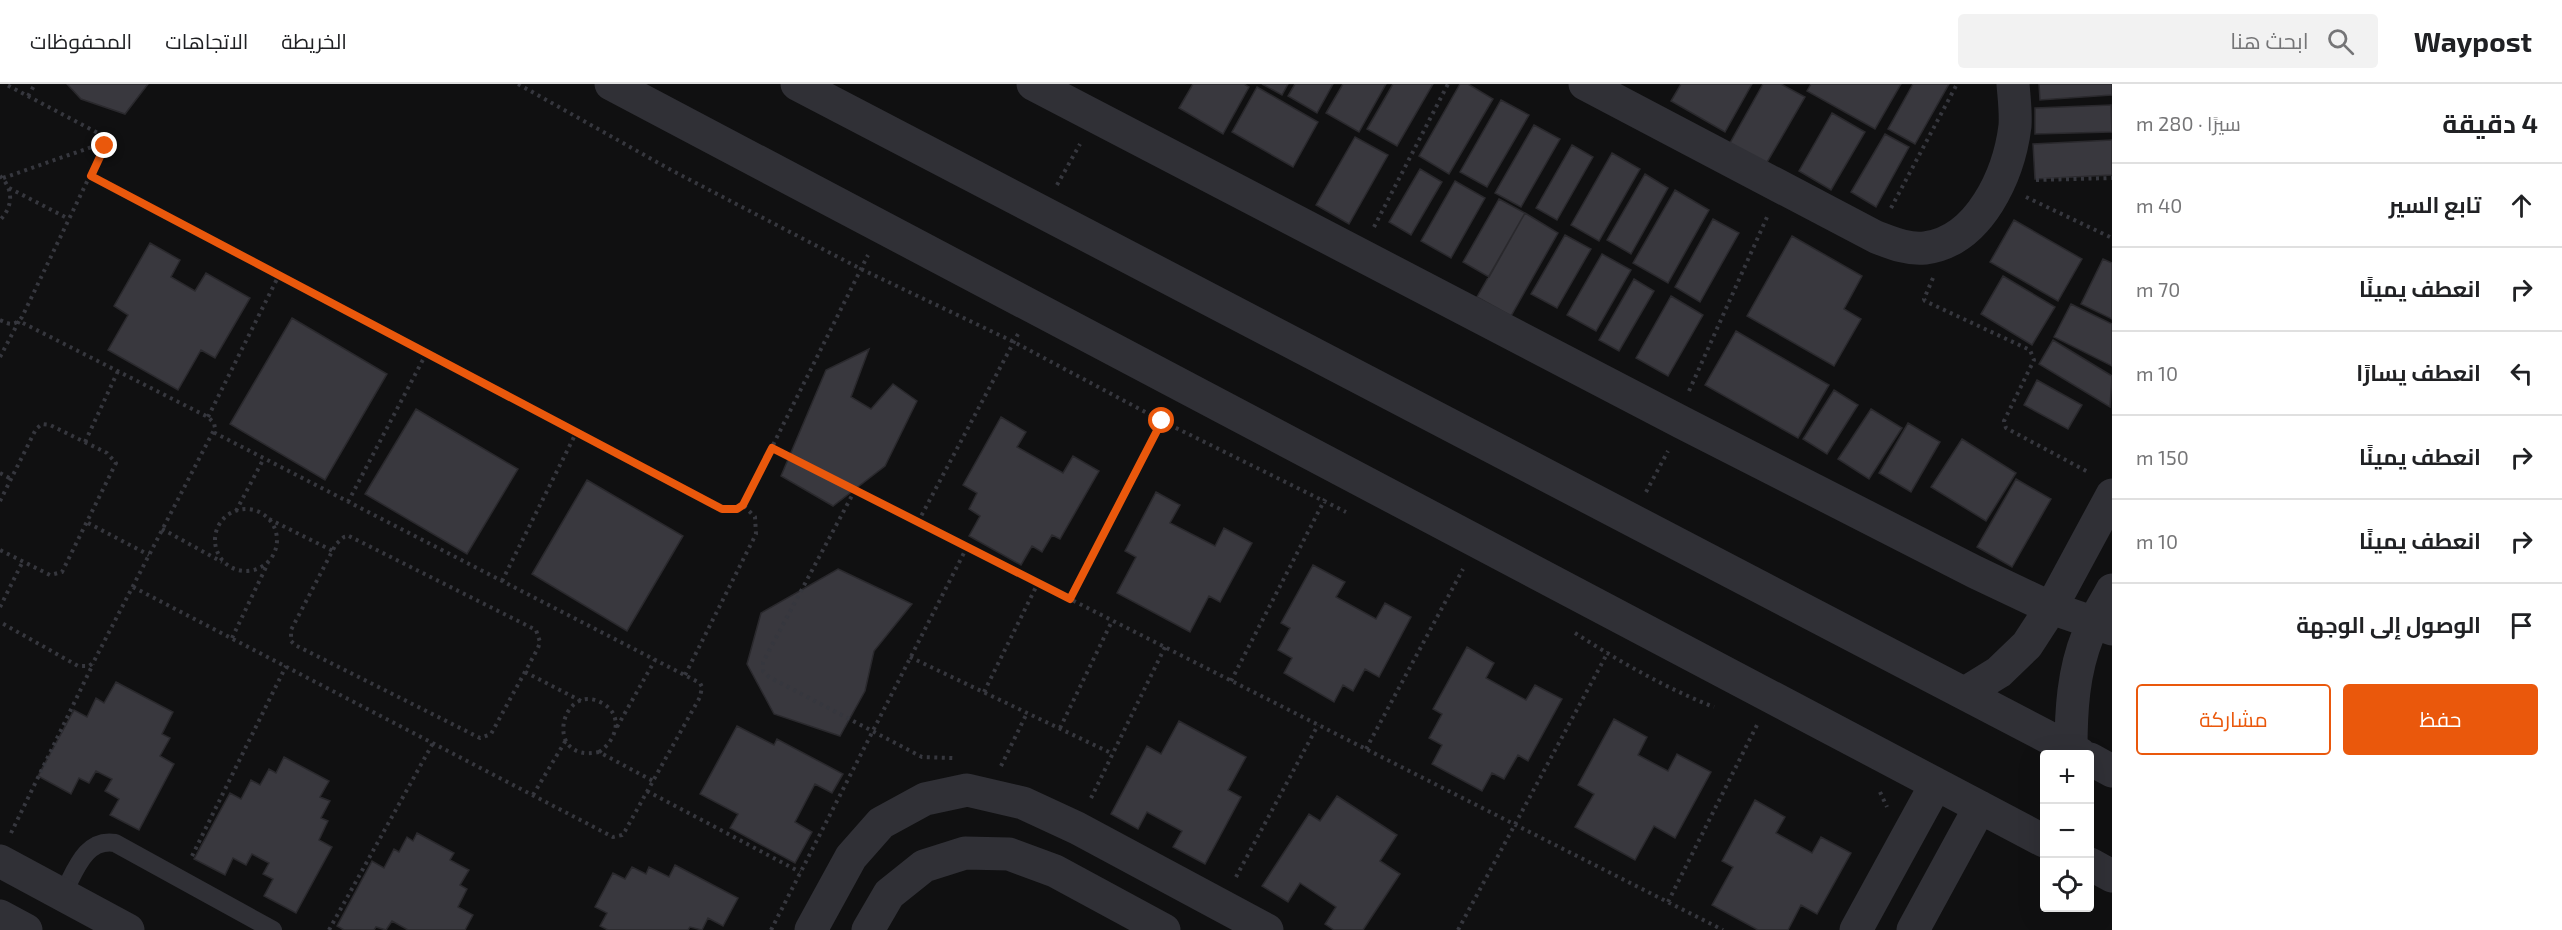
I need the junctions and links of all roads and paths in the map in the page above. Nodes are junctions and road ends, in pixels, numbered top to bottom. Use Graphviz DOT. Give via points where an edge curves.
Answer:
graph roads {
  1 [pos="5,84"];
  2 [pos="35,84"];
  3 [pos="518,84"];
  4 [pos="611,84"];
  5 [pos="797,84"];
  6 [pos="1033,84"];
  7 [pos="1448,84"];
  8 [pos="1585,84"];
  9 [pos="1957,84"];
  10 [pos="2013,84"];
  11 [pos="28,96"];
  12 [pos="1095,116"];
  13 [pos="106,142"];
  14 [pos="91,176"];
  15 [pos="2,177"];
  16 [pos="2112,178"];
  17 [pos="1998,182"];
  18 [pos="1781,186"];
  19 [pos="9,188"];
  20 [pos="1042,212"];
  21 [pos="69,219"];
  22 [pos="0,220"];
  23 [pos="882,227"];
  24 [pos="1876,237"];
  25 [pos="2112,238"];
  26 [pos="1949,240"];
  27 [pos="1360,255"];
  28 [pos="861,269"];
  29 [pos="279,275"];
  30 [pos="1033,307"];
  31 [pos="0,320"];
  32 [pos="19,321"];
  33 [pos="1014,342"];
  34 [pos="427,352"];
  35 [pos="0,357"];
  36 [pos="118,371"];
  37 [pos="1181,386"];
  38 [pos="208,417"];
  39 [pos="1162,421"];
  40 [pos="1680,421"];
  41 [pos="577,431"];
  42 [pos="213,432"];
  43 [pos="85,442"];
  44 [pos="772,448"];
  45 [pos="264,458"];
  46 [pos="1340,469"];
  47 [pos="0,473"];
  48 [pos="11,479"];
  49 [pos="2101,484"];
  50 [pos="855,490"];
  51 [pos="0,501"];
  52 [pos="1324,501"];
  53 [pos="348,502"];
  54 [pos="743,505"];
  55 [pos="236,511"];
  56 [pos="1355,517"];
  57 [pos="269,519"];
  58 [pos="1631,519"];
  59 [pos="918,522"];
  60 [pos="88,523"];
  61 [pos="162,529"];
  62 [pos="967,547"];
  63 [pos="0,550"];
  64 [pos="333,551"];
  65 [pos="149,555"];
  66 [pos="1470,555"];
  67 [pos="23,561"];
  68 [pos="268,563"];
  69 [pos="226,564"];
  70 [pos="1454,564"];
  71 [pos="1472,574"];
  72 [pos="502,581"];
  73 [pos="1038,583"];
  74 [pos="133,586"];
  75 [pos="2112,590"];
  76 [pos="1070,599"];
  77 [pos="0,607"];
  78 [pos="2051,608"];
  79 [pos="1626,620"];
  80 [pos="1112,621"];
  81 [pos="0,622"];
  82 [pos="2103,626"];
  83 [pos="1570,630"];
  84 [pos="232,638"];
  85 [pos="1165,647"];
  86 [pos="1608,654"];
  87 [pos="910,657"];
  88 [pos="655,660"];
  89 [pos="93,663"];
  90 [pos="286,666"];
  91 [pos="525,672"];
  92 [pos="685,675"];
  93 [pos="1231,681"];
  94 [pos="984,693"];
  95 [pos="1965,693"];
  96 [pos="581,701"];
  97 [pos="1718,708"];
  98 [pos="1027,713"];
  99 [pos="1748,719"];
  100 [pos="1758,723"];
  101 [pos="1318,725"];
  102 [pos="616,727"];
  103 [pos="1060,728"];
  104 [pos="1768,729"];
  105 [pos="872,730"];
  106 [pos="566,740"];
  107 [pos="434,743"];
  108 [pos="1366,749"];
  109 [pos="2072,750"];
  110 [pos="2079,750"];
  111 [pos="599,752"];
  112 [pos="1113,754"];
  113 [pos="962,758"];
  114 [pos="2094,761"];
  115 [pos="991,764"];
  116 [pos="1000,766"];
  117 [pos="1012,770"];
  118 [pos="2112,771"];
  119 [pos="653,781"];
  120 [pos="1936,784"];
  121 [pos="1880,790"];
  122 [pos="647,791"];
  123 [pos="533,795"];
  124 [pos="1980,807"];
  125 [pos="1892,816"];
  126 [pos="1515,825"];
  127 [pos="1077,828"];
  128 [pos="2040,839"];
  129 [pos="5,847"];
  130 [pos="2094,866"];
  131 [pos="800,872"];
  132 [pos="2112,876"];
  133 [pos="180,879"];
  134 [pos="62,895"];
  135 [pos="1668,902"];
  136 [pos="1221,905"];
  137 [pos="0,916"];
  138 [pos="26,930"];
  139 [pos="128,930"];
  140 [pos="273,930"];
  141 [pos="329,930"];
  142 [pos="771,930"];
  143 [pos="811,930"];
  144 [pos="867,930"];
  145 [pos="1164,930"];
  146 [pos="1267,930"];
  147 [pos="1458,930"];
  148 [pos="1723,930"];
  149 [pos="1856,930"];
  150 [pos="1913,930"];
  1 -- 11 [label="path"];
  2 -- 11 [label="path"];
  3 -- 28 [label="path" via="671,170"];
  4 -- 23 [label="street"];
  5 -- 20 [label="street"];
  6 -- 12 [label="street"];
  7 -- 27 [label="path"];
  8 -- 18 [label="street"];
  9 -- 24 [label="path"];
  10 -- 17 [label="street" via="2015,125"];
  11 -- 13 [label="path" via="98,133"];
  12 -- 20 [label="path"];
  12 -- 27 [label="street"];
  13 -- 14 [label="path"];
  13 -- 15 [label="path"];
  14 -- 21 [label="path"];
  14 -- 29 [label="path"];
  15 -- 19 [label="path"];
  16 -- 17 [label="path"];
  17 -- 25 [label="path"];
  17 -- 26 [label="street" via="1970,226"];
  18 -- 24 [label="street"];
  18 -- 40 [label="path"];
  19 -- 21 [label="path"];
  19 -- 22 [label="path" via="9,210"];
  20 -- 58 [label="street"];
  21 -- 32 [label="path"];
  23 -- 28 [label="path"];
  23 -- 30 [label="street"];
  24 -- 26 [label="street" via="1899,246 1925,248"];
  26 -- 49 [label="path" via="1924,299 2030,350 2034,360 2004,424 2006,428"];
  27 -- 40 [label="street"];
  28 -- 33 [label="path"];
  28 -- 44 [label="path"];
  29 -- 34 [label="path"];
  29 -- 38 [label="path"];
  30 -- 33 [label="path"];
  30 -- 37 [label="street"];
  31 -- 32 [label="path" via="11,324"];
  32 -- 35 [label="path"];
  32 -- 36 [label="path"];
  33 -- 39 [label="path"];
  33 -- 59 [label="path"];
  34 -- 41 [label="path"];
  34 -- 53 [label="path"];
  36 -- 38 [label="path"];
  36 -- 43 [label="path"];
  37 -- 39 [label="path"];
  37 -- 46 [label="street"];
  38 -- 42 [label="path" via="214,423"];
  39 -- 52 [label="path"];
  39 -- 76 [label="path"];
  40 -- 58 [label="path"];
  40 -- 78 [label="street"];
  41 -- 54 [label="path" via="722,509"];
  41 -- 72 [label="path"];
  42 -- 45 [label="path"];
  42 -- 61 [label="path"];
  43 -- 48 [label="path" via="42,424"];
  43 -- 60 [label="path" via="111,455 116,463"];
  44 -- 50 [label="path"];
  44 -- 54 [label="path"];
  45 -- 53 [label="path"];
  45 -- 55 [label="path"];
  46 -- 52 [label="path"];
  46 -- 66 [label="street"];
  47 -- 48 [label="path"];
  48 -- 51 [label="path"];
  49 -- 78 [label="street"];
  50 -- 59 [label="path"];
  50 -- 105 [label="path" via="762,666 769,677"];
  52 -- 56 [label="path"];
  52 -- 93 [label="path"];
  53 -- 72 [label="path"];
  54 -- 92 [label="path" via="755,517 756,534"];
  55 -- 57 [label="path" via="248,509"];
  55 -- 69 [label="path" via="220,524 216,534 219,555"];
  57 -- 64 [label="path"];
  57 -- 68 [label="path" via="277,540"];
  58 -- 95 [label="street"];
  59 -- 62 [label="path"];
  60 -- 65 [label="path"];
  60 -- 67 [label="path" via="62,572 50,575"];
  61 -- 65 [label="path"];
  61 -- 69 [label="path"];
  62 -- 73 [label="path"];
  62 -- 87 [label="path"];
  63 -- 67 [label="path"];
  64 -- 91 [label="path" via="344,537 355,537 536,630 540,642"];
  64 -- 91 [label="path" via="291,630 295,645 480,738 491,734"];
  65 -- 74 [label="path"];
  66 -- 70 [label="path"];
  66 -- 71 [label="path"];
  66 -- 79 [label="street"];
  66 -- 108 [label="path"];
  67 -- 77 [label="path"];
  68 -- 69 [label="path" via="247,572"];
  68 -- 84 [label="path"];
  72 -- 88 [label="path"];
  73 -- 76 [label="path"];
  73 -- 94 [label="path"];
  74 -- 84 [label="path"];
  74 -- 89 [label="path"];
  75 -- 82 [label="street"];
  76 -- 80 [label="path"];
  78 -- 82 [label="street"];
  78 -- 95 [label="street" via="2027,645 1999,672"];
  79 -- 86 [label="path"];
  79 -- 120 [label="street"];
  80 -- 85 [label="path"];
  80 -- 103 [label="path"];
  81 -- 89 [label="path" via="78,666"];
  82 -- 110 [label="street" via="2088,635 2077,672 2071,711"];
  83 -- 86 [label="path"];
  84 -- 90 [label="path"];
  85 -- 93 [label="path"];
  85 -- 112 [label="path"];
  86 -- 97 [label="path" via="1688,697"];
  86 -- 126 [label="path"];
  87 -- 94 [label="path"];
  87 -- 105 [label="path"];
  88 -- 92 [label="path"];
  88 -- 102 [label="path"];
  89 -- 129 [label="path"];
  90 -- 107 [label="path"];
  90 -- 133 [label="path"];
  91 -- 96 [label="path"];
  92 -- 119 [label="path" via="700,683 702,693"];
  93 -- 101 [label="path"];
  94 -- 98 [label="path"];
  95 -- 109 [label="street"];
  96 -- 102 [label="path" via="601,702 615,717"];
  96 -- 106 [label="path" via="572,706 563,721"];
  98 -- 103 [label="path"];
  98 -- 116 [label="path"];
  99 -- 100 [label="path"];
  100 -- 104 [label="path"];
  100 -- 135 [label="path"];
  101 -- 108 [label="path"];
  101 -- 136 [label="path"];
  102 -- 111 [label="path" via="608,746"];
  103 -- 112 [label="path"];
  105 -- 113 [label="path" via="922,756"];
  105 -- 131 [label="path"];
  106 -- 111 [label="path" via="580,752"];
  106 -- 123 [label="path"];
  107 -- 123 [label="path"];
  107 -- 141 [label="path"];
  108 -- 126 [label="path"];
  111 -- 119 [label="path"];
  112 -- 127 [label="path"];
  114 -- 118 [label="street"];
  115 -- 116 [label="path"];
  116 -- 117 [label="path"];
  119 -- 122 [label="path"];
  120 -- 124 [label="street"];
  120 -- 149 [label="street"];
  121 -- 125 [label="path"];
  122 -- 123 [label="path" via="618,837"];
  122 -- 131 [label="path"];
  124 -- 128 [label="street"];
  124 -- 150 [label="street"];
  126 -- 135 [label="path"];
  126 -- 147 [label="path"];
  127 -- 136 [label="street"];
  127 -- 143 [label="street" via="1023,802 994,795 967,790 925,799 881,823 851,857"];
  129 -- 134 [label="street"];
  130 -- 132 [label="street"];
  131 -- 142 [label="path"];
  133 -- 134 [label="lane" via="115,843 100,843 87,850"];
  133 -- 140 [label="lane"];
  134 -- 139 [label="street"];
  135 -- 148 [label="path"];
  136 -- 146 [label="street"];
  137 -- 138 [label="street"];
  144 -- 145 [label="street" via="889,894 924,866 965,853 1009,854 1055,871"];
}
